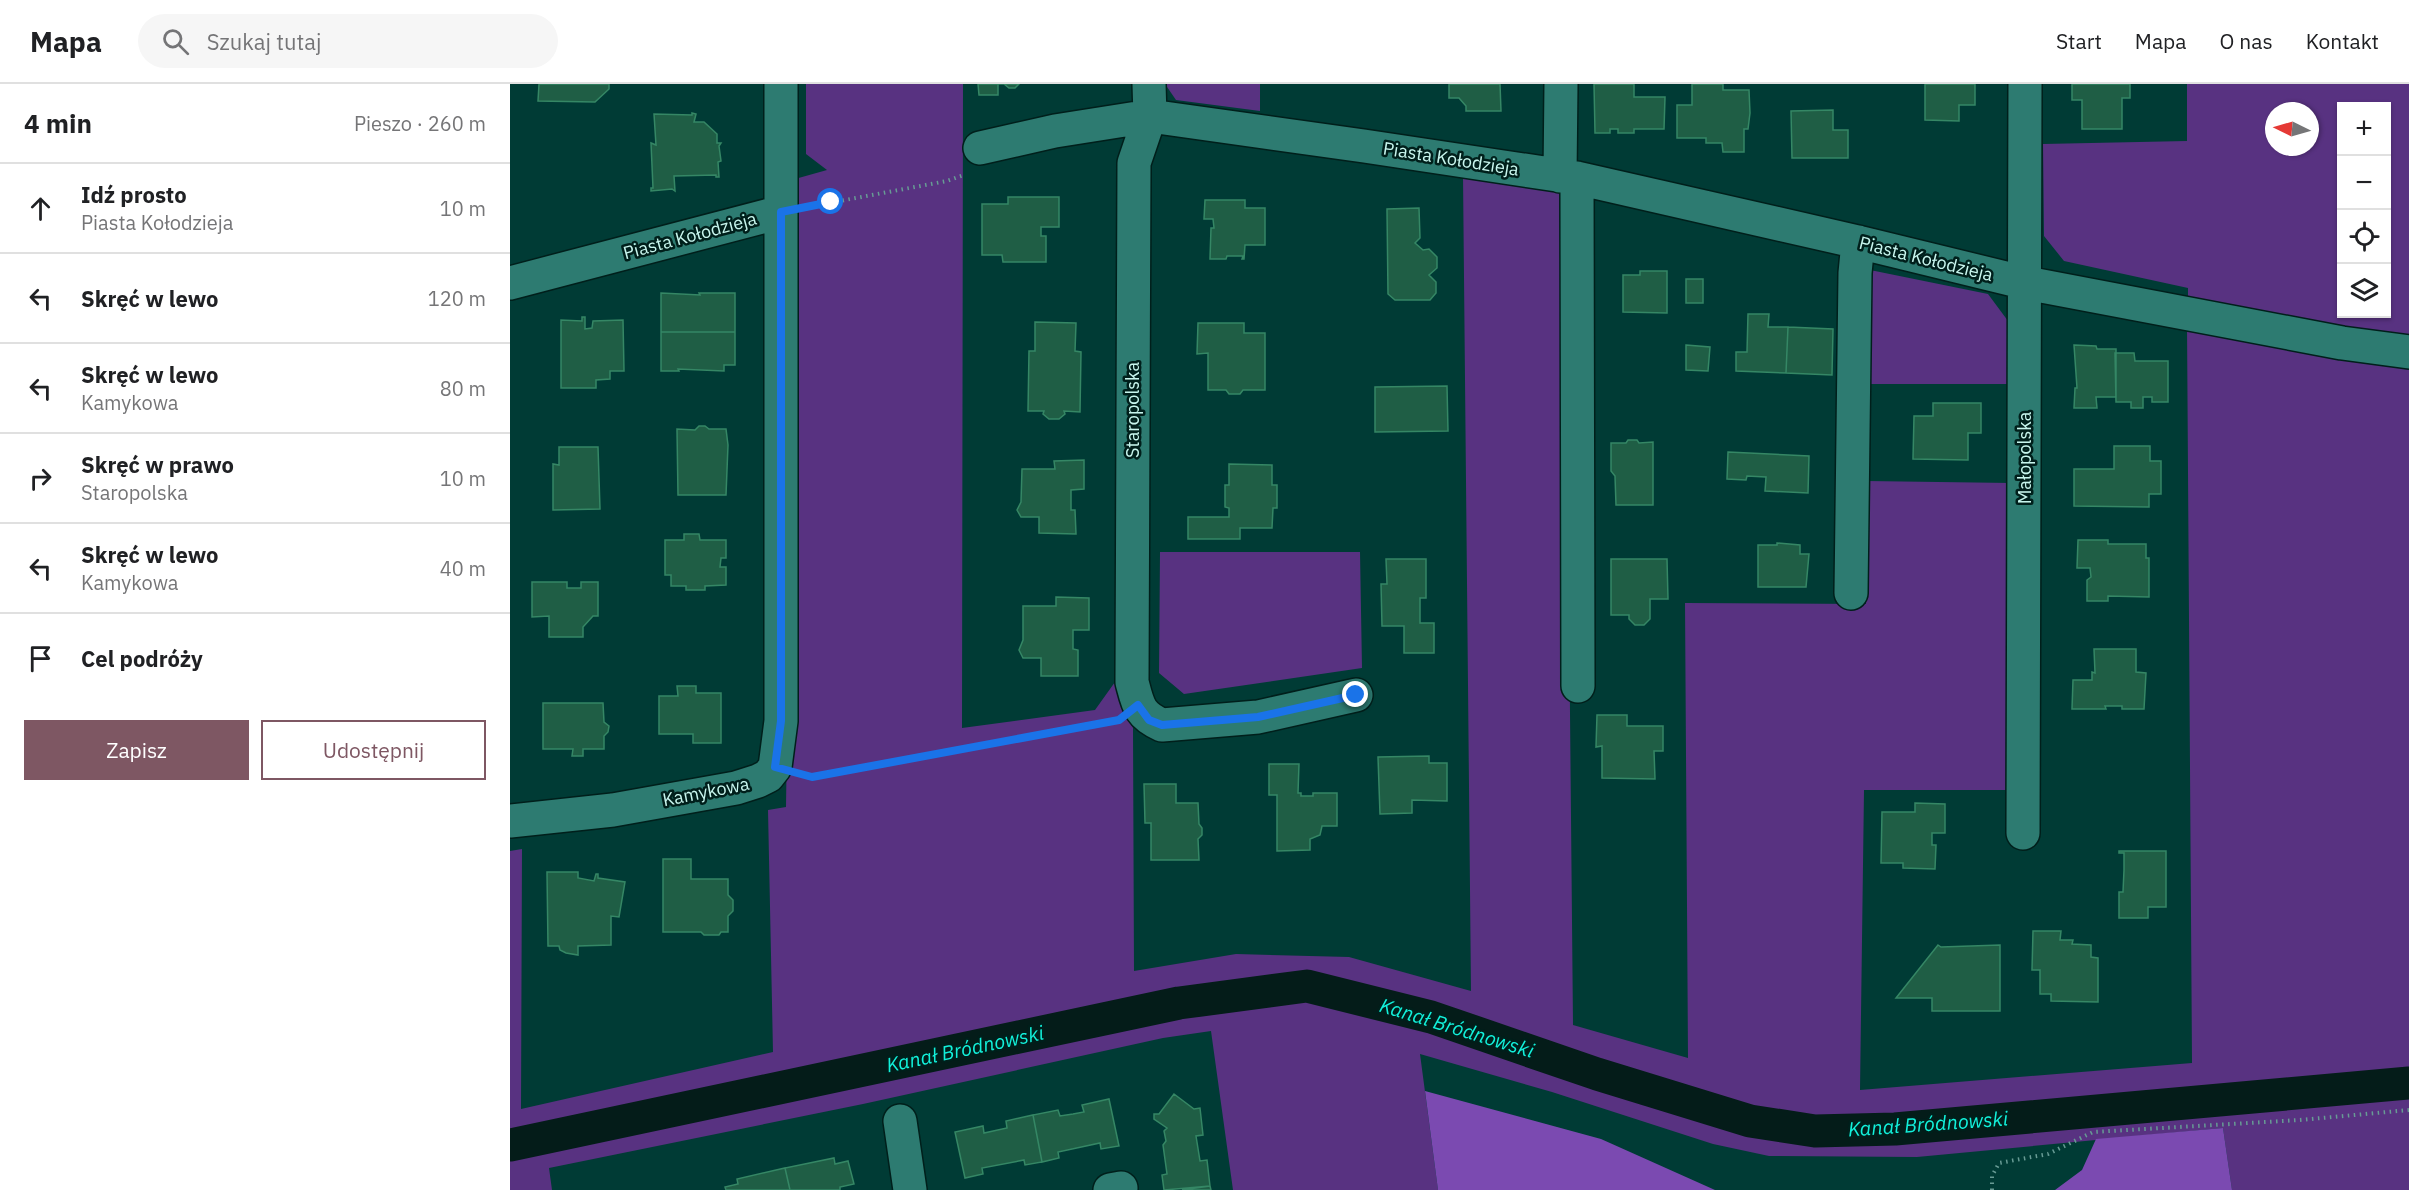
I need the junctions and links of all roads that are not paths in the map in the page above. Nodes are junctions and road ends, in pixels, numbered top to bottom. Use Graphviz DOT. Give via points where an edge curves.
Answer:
graph roads {
  1 [pos="780,84"];
  2 [pos="1149,84"];
  3 [pos="1561,84"];
  4 [pos="2025,84"];
  5 [pos="1150,116"];
  6 [pos="980,148"];
  7 [pos="1569,177"];
  8 [pos="781,212"];
  9 [pos="1858,242"];
  10 [pos="2026,283"];
  11 [pos="510,284"];
  12 [pos="2409,351"];
  13 [pos="1851,593"];
  14 [pos="1578,686"];
  15 [pos="1356,695"];
  16 [pos="510,821"];
  17 [pos="2023,832"];
  18 [pos="900,1121"];
  19 [pos="910,1190"];
  1 -- 8 [label="street"];
  2 -- 5 [label="street, Staropolska"];
  3 -- 7 [label="street"];
  4 -- 10 [label="street, Małopolska"];
  5 -- 6 [label="street, Piasta Kołodzieja"];
  5 -- 7 [label="street, Piasta Kołodzieja"];
  5 -- 15 [label="street, Staropolska" via="1134,163 1132,682 1150,715 1258,717"];
  7 -- 9 [label="street, Piasta Kołodzieja"];
  7 -- 14 [label="street"];
  8 -- 11 [label="street, Piasta Kołodzieja"];
  8 -- 16 [label="street, Kamykowa" via="781,721 775,767 768,776 736,788 613,810"];
  9 -- 10 [label="street, Piasta Kołodzieja"];
  9 -- 13 [label="street"];
  10 -- 12 [label="street, Piasta Kołodzieja" via="2342,343"];
  10 -- 17 [label="street, Małopolska"];
  18 -- 19 [label="street"];
}
